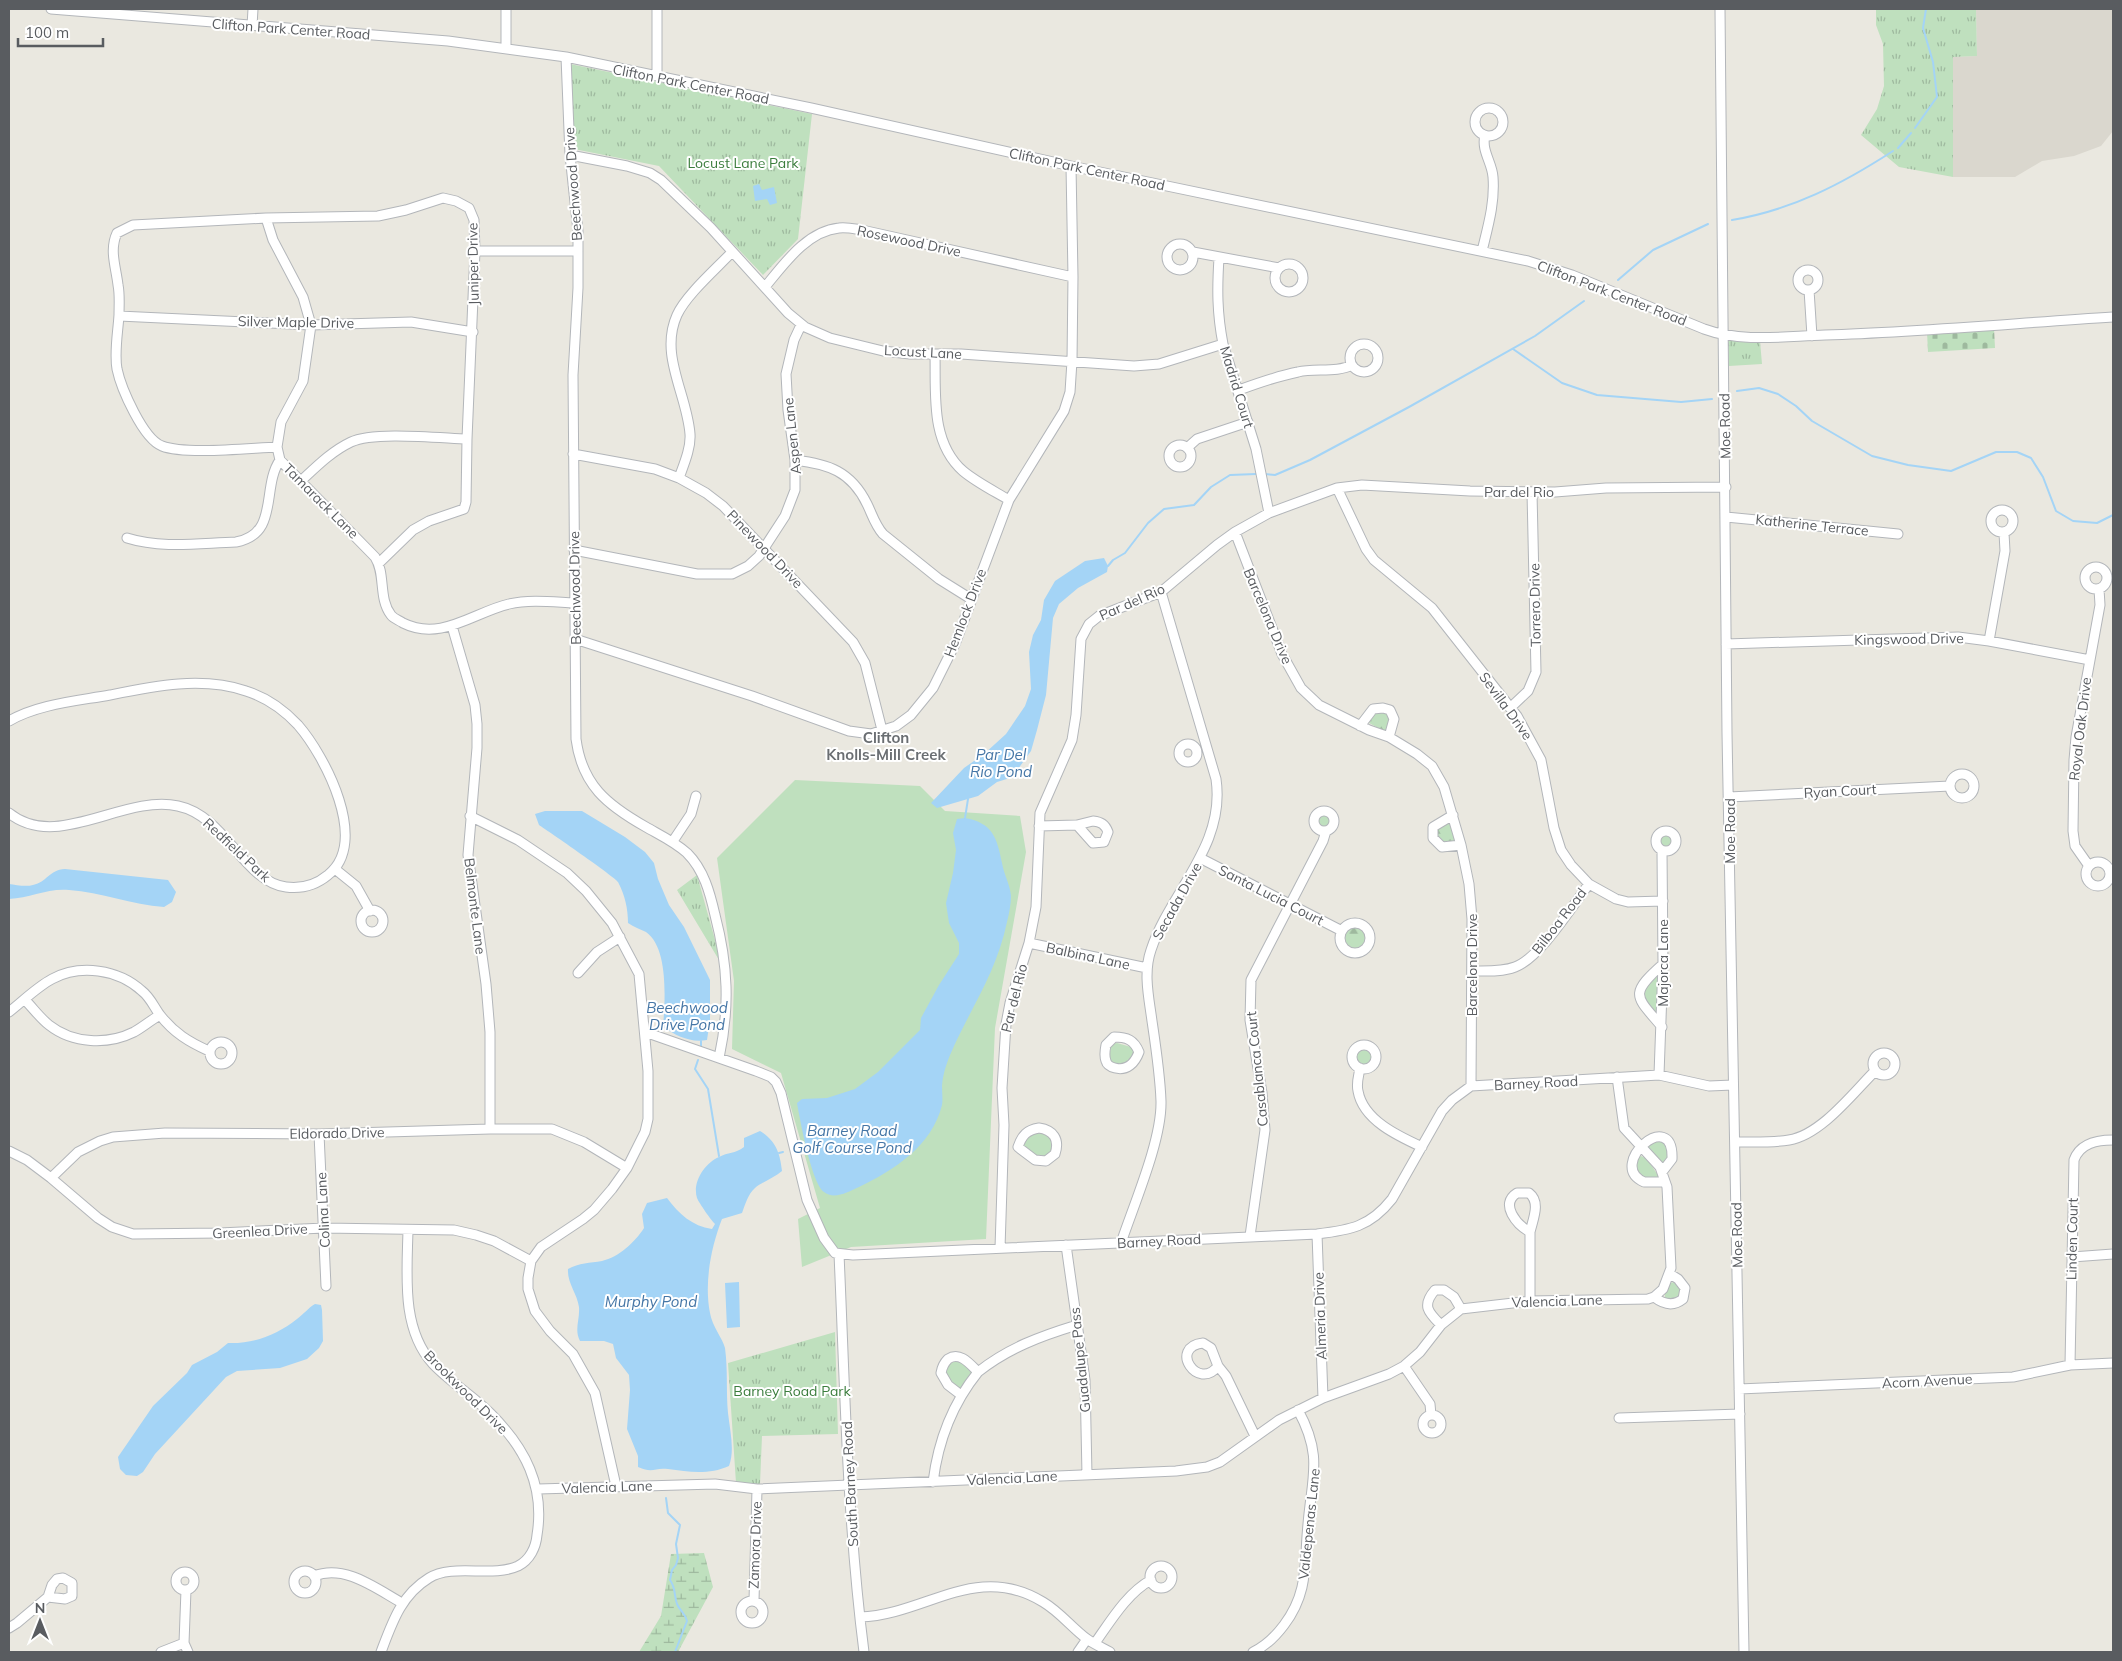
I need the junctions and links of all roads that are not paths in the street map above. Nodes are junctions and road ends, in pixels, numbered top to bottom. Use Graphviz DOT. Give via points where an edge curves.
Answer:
graph roads {
  1 [pos="51,9"];
  2 [pos="253,9"];
  3 [pos="506,9"];
  4 [pos="657,9"];
  5 [pos="1720,9"];
  6 [pos="252,26"];
  7 [pos="506,48"];
  8 [pos="566,57"];
  9 [pos="657,76"];
  10 [pos="1485,135"];
  11 [pos="570,155"];
  12 [pos="1071,166"];
  13 [pos="266,218"];
  14 [pos="578,251"];
  15 [pos="1482,251"];
  16 [pos="475,252"];
  17 [pos="732,252"];
  18 [pos="1193,252"];
  19 [pos="1219,258"];
  20 [pos="1278,268"];
  21 [pos="1073,277"];
  22 [pos="765,287"];
  23 [pos="1809,290"];
  24 [pos="119,316"];
  25 [pos="2113,318"];
  26 [pos="311,325"];
  27 [pos="801,325"];
  28 [pos="473,332"];
  29 [pos="1724,335"];
  30 [pos="1812,336"];
  31 [pos="1223,344"];
  32 [pos="935,354"];
  33 [pos="1072,361"];
  34 [pos="1352,365"];
  35 [pos="1239,390"];
  36 [pos="1248,422"];
  37 [pos="467,439"];
  38 [pos="277,448"];
  39 [pos="1187,448"];
  40 [pos="573,454"];
  41 [pos="280,460"];
  42 [pos="795,460"];
  43 [pos="679,478"];
  44 [pos="302,480"];
  45 [pos="1726,487"];
  46 [pos="1337,488"];
  47 [pos="1532,492"];
  48 [pos="1008,500"];
  49 [pos="1269,514"];
  50 [pos="1726,516"];
  51 [pos="1235,532"];
  52 [pos="2004,533"];
  53 [pos="1898,534"];
  54 [pos="127,538"];
  55 [pos="763,548"];
  56 [pos="574,550"];
  57 [pos="379,563"];
  58 [pos="2099,590"];
  59 [pos="1161,592"];
  60 [pos="971,599"];
  61 [pos="574,604"];
  62 [pos="452,626"];
  63 [pos="575,639"];
  64 [pos="1989,641"];
  65 [pos="1726,644"];
  66 [pos="2090,660"];
  67 [pos="1510,708"];
  68 [pos="9,721"];
  69 [pos="1360,726"];
  70 [pos="882,730"];
  71 [pos="1389,737"];
  72 [pos="1208,750"];
  73 [pos="1197,753"];
  74 [pos="1950,786"];
  75 [pos="696,796"];
  76 [pos="1730,797"];
  77 [pos="9,813"];
  78 [pos="1454,815"];
  79 [pos="470,816"];
  80 [pos="1077,825"];
  81 [pos="1039,826"];
  82 [pos="1326,831"];
  83 [pos="673,841"];
  84 [pos="1461,845"];
  85 [pos="1662,851"];
  86 [pos="1200,858"];
  87 [pos="2089,866"];
  88 [pos="335,869"];
  89 [pos="1589,884"];
  90 [pos="1663,901"];
  91 [pos="1289,904"];
  92 [pos="370,911"];
  93 [pos="1342,931"];
  94 [pos="620,937"];
  95 [pos="1029,943"];
  96 [pos="1663,964"];
  97 [pos="1147,968"];
  98 [pos="1472,971"];
  99 [pos="578,972"];
  100 [pos="25,1000"];
  101 [pos="9,1012"];
  102 [pos="160,1015"];
  103 [pos="1662,1028"];
  104 [pos="644,1032"];
  105 [pos="210,1051"];
  106 [pos="1139,1052"];
  107 [pos="1157,1054"];
  108 [pos="719,1058"];
  109 [pos="1360,1068"];
  110 [pos="1875,1071"];
  111 [pos="1659,1075"];
  112 [pos="1617,1077"];
  113 [pos="1733,1084"];
  114 [pos="1471,1086"];
  115 [pos="490,1129"];
  116 [pos="319,1134"];
  117 [pos="2113,1140"];
  118 [pos="1735,1142"];
  119 [pos="1639,1146"];
  120 [pos="1003,1147"];
  121 [pos="1018,1147"];
  122 [pos="1422,1147"];
  123 [pos="9,1151"];
  124 [pos="627,1168"];
  125 [pos="1662,1172"];
  126 [pos="51,1178"];
  127 [pos="1666,1182"];
  128 [pos="324,1228"];
  129 [pos="408,1230"];
  130 [pos="1530,1232"];
  131 [pos="1317,1234"];
  132 [pos="1250,1236"];
  133 [pos="1121,1243"];
  134 [pos="1066,1245"];
  135 [pos="1000,1248"];
  136 [pos="839,1254"];
  137 [pos="2113,1254"];
  138 [pos="2072,1257"];
  139 [pos="531,1261"];
  140 [pos="1670,1274"];
  141 [pos="326,1286"];
  142 [pos="1654,1297"];
  143 [pos="1530,1301"];
  144 [pos="1462,1308"];
  145 [pos="1077,1326"];
  146 [pos="1442,1326"];
  147 [pos="2113,1363"];
  148 [pos="2070,1365"];
  149 [pos="1218,1366"];
  150 [pos="1404,1366"];
  151 [pos="978,1372"];
  152 [pos="1739,1389"];
  153 [pos="962,1395"];
  154 [pos="1323,1398"];
  155 [pos="1298,1410"];
  156 [pos="1740,1414"];
  157 [pos="1431,1415"];
  158 [pos="1619,1418"];
  159 [pos="1255,1436"];
  160 [pos="1087,1475"];
  161 [pos="933,1482"];
  162 [pos="849,1485"];
  163 [pos="616,1486"];
  164 [pos="538,1489"];
  165 [pos="757,1489"];
  166 [pos="314,1576"];
  167 [pos="1151,1580"];
  168 [pos="186,1590"];
  169 [pos="48,1597"];
  170 [pos="754,1601"];
  171 [pos="402,1602"];
  172 [pos="860,1617"];
  173 [pos="9,1628"];
  174 [pos="1091,1641"];
  175 [pos="184,1643"];
  176 [pos="161,1652"];
  177 [pos="188,1652"];
  178 [pos="381,1652"];
  179 [pos="864,1652"];
  180 [pos="1078,1652"];
  181 [pos="1110,1652"];
  182 [pos="1253,1652"];
  183 [pos="1744,1652"];
  1 -- 6 [label="street, Clifton Park Center Road"];
  2 -- 6 [label="street"];
  3 -- 7 [label="street"];
  4 -- 9 [label="street"];
  5 -- 29 [label="street, Moe Road"];
  6 -- 7 [label="street, Clifton Park Center Road" via="400,36"];
  7 -- 8 [label="street, Clifton Park Center Road"];
  8 -- 9 [label="street, Clifton Park Center Road"];
  8 -- 11 [label="street, Beechwood Drive"];
  9 -- 12 [label="street, Clifton Park Center Road"];
  10 -- 15 [label="street" via="1483,147 1493,173 1494,200"];
  11 -- 14 [label="street, Beechwood Drive"];
  11 -- 17 [label="street, Locust Lane" via="650,173 711,228"];
  12 -- 15 [label="street, Clifton Park Center Road"];
  12 -- 21 [label="street, Hemlock Drive"];
  13 -- 16 [label="street, Juniper Drive" via="378,216 443,198 469,208 474,220"];
  13 -- 24 [label="street, Juniper Drive" via="133,225 118,233 113,258 119,286"];
  13 -- 26 [label="street" via="273,240 303,297"];
  14 -- 16 [label="street"];
  14 -- 40 [label="street, Beechwood Drive"];
  15 -- 29 [label="street, Clifton Park Center Road" via="1572,275 1704,330"];
  16 -- 28 [label="street, Juniper Drive"];
  17 -- 22 [label="street, Locust Lane"];
  17 -- 43 [label="street" via="678,313 671,331 670,351 690,436"];
  18 -- 19 [label="street"];
  19 -- 20 [label="street"];
  19 -- 31 [label="street, Madrid Court" via="1217,304"];
  21 -- 22 [label="street, Rosewood Drive" via="841,228 830,230 804,245"];
  21 -- 33 [label="street, Hemlock Drive"];
  22 -- 27 [label="street, Locust Lane"];
  23 -- 30 [label="street"];
  24 -- 26 [label="street, Silver Maple Drive"];
  24 -- 38 [label="street, Tamarack Lane" via="117,367 123,389 149,436 162,446 186,450"];
  25 -- 30 [label="street, Clifton Park Center Road"];
  26 -- 28 [label="street, Silver Maple Drive" via="411,322"];
  26 -- 38 [label="street" via="302,381 281,422"];
  27 -- 32 [label="street, Locust Lane" via="830,338 883,351"];
  27 -- 42 [label="street, Aspen Lane" via="786,374"];
  28 -- 37 [label="street, Juniper Drive"];
  29 -- 30 [label="street, Clifton Park Center Road"];
  29 -- 45 [label="street, Moe Road"];
  31 -- 33 [label="street, Locust Lane" via="1146,366"];
  31 -- 35 [label="street, Madrid Court"];
  32 -- 33 [label="street, Locust Lane"];
  32 -- 48 [label="street" via="936,407 942,442 963,471"];
  33 -- 48 [label="street, Hemlock Drive" via="1070,392 1064,412"];
  34 -- 35 [label="street" via="1301,371"];
  35 -- 36 [label="street, Madrid Court"];
  36 -- 39 [label="street" via="1197,439"];
  36 -- 49 [label="street, Madrid Court"];
  37 -- 44 [label="street" via="369,436 352,441 332,453"];
  37 -- 57 [label="street, Juniper Drive" via="464,509 412,530"];
  38 -- 41 [label="street, Tamarack Lane"];
  40 -- 43 [label="street, Pinewood Drive" via="629,463"];
  40 -- 56 [label="street, Beechwood Drive"];
  41 -- 44 [label="street, Tamarack Lane"];
  41 -- 54 [label="street" via="274,472 264,521 257,534 248,540 162,545"];
  42 -- 55 [label="street, Aspen Lane" via="792,501"];
  42 -- 60 [label="street" via="819,463 849,479 861,493 883,534 939,579"];
  43 -- 55 [label="street, Pinewood Drive" via="723,506"];
  44 -- 57 [label="street, Tamarack Lane"];
  45 -- 47 [label="street, Par del Rio"];
  45 -- 50 [label="street, Moe Road"];
  46 -- 47 [label="street, Par del Rio" via="1362,485"];
  46 -- 49 [label="street, Par del Rio"];
  46 -- 67 [label="street, Sevilla Drive" via="1374,560 1432,608"];
  47 -- 67 [label="street, Torrero Drive" via="1536,672 1528,691"];
  48 -- 60 [label="street, Hemlock Drive"];
  49 -- 51 [label="street, Par del Rio"];
  50 -- 53 [label="street, Katherine Terrace"];
  50 -- 65 [label="street, Moe Road"];
  51 -- 59 [label="street, Par del Rio"];
  51 -- 69 [label="street, Barcelona Drive" via="1282,654 1301,688 1320,705"];
  52 -- 64 [label="street" via="2005,551"];
  55 -- 56 [label="street, Aspen Lane" via="748,566 732,574 718,575 697,574"];
  55 -- 70 [label="street, Pinewood Drive" via="852,642 865,663"];
  56 -- 61 [label="street, Beechwood Drive"];
  57 -- 62 [label="street" via="385,604 394,618 416,628"];
  58 -- 66 [label="street, Royal Oak Drive" via="2100,605"];
  59 -- 72 [label="street, Secada Drive"];
  59 -- 81 [label="street, Par del Rio" via="1099,616 1084,632 1072,740 1042,806"];
  60 -- 70 [label="street, Hemlock Drive" via="955,644 933,688 904,721"];
  61 -- 62 [label="street" via="526,601 508,604"];
  61 -- 63 [label="street, Beechwood Drive"];
  62 -- 79 [label="street, Belmonte Lane" via="475,705 477,724"];
  63 -- 70 [label="street, Hemlock Drive" via="849,731 871,734"];
  63 -- 83 [label="street, Beechwood Drive" via="576,739 586,776 605,799 627,817"];
  64 -- 65 [label="street, Kingswood Drive" via="1933,637"];
  64 -- 66 [label="street, Kingswood Drive"];
  65 -- 76 [label="street, Moe Road"];
  66 -- 87 [label="street, Royal Oak Drive" via="2076,737 2072,812 2076,846"];
  67 -- 89 [label="street, Sevilla Drive" via="1541,760 1561,850"];
  68 -- 88 [label="street" via="57,705 183,683 221,685 263,698 297,724 314,745 326,770 345,820 346,839"];
  69 -- 71 [label="street, Barcelona Drive"];
  69 -- 71 [label="street" via="1374,709 1390,710 1394,720"];
  71 -- 78 [label="street, Barcelona Drive" via="1432,766"];
  72 -- 73 [label="street"];
  72 -- 86 [label="street, Secada Drive" via="1216,779 1218,804"];
  74 -- 76 [label="street, Ryan Court"];
  75 -- 83 [label="street" via="691,814"];
  76 -- 113 [label="street, Moe Road"];
  77 -- 88 [label="street, Redfield Park" via="21,822 47,828 153,804 180,806 210,821 257,872 274,884 314,885"];
  78 -- 84 [label="street, Barcelona Drive"];
  78 -- 84 [label="street" via="1434,827 1433,838 1442,847"];
  79 -- 94 [label="street" via="518,840 567,873 586,891"];
  79 -- 115 [label="street, Belmonte Lane" via="469,872 490,1032"];
  80 -- 81 [label="street"];
  81 -- 95 [label="street, Par del Rio" via="1037,896"];
  82 -- 91 [label="street, Casablanca Court"];
  83 -- 108 [label="street, Beechwood Drive" via="696,864 704,878 721,936 727,988 726,1027"];
  84 -- 98 [label="street, Barcelona Drive" via="1472,910"];
  85 -- 90 [label="street, Majorca Lane"];
  86 -- 91 [label="street, Santa Lucia Court"];
  86 -- 97 [label="street, Secada Drive" via="1157,934"];
  88 -- 92 [label="street" via="356,886"];
  89 -- 90 [label="street, Sevilla Drive" via="1628,902"];
  89 -- 98 [label="street, Bilboa Road" via="1531,958 1514,968"];
  90 -- 96 [label="street, Majorca Lane"];
  91 -- 93 [label="street, Santa Lucia Court"];
  91 -- 132 [label="street, Casablanca Court" via="1257,966 1249,991 1265,1130"];
  94 -- 99 [label="street" via="597,952"];
  94 -- 104 [label="street" via="639,974"];
  95 -- 97 [label="street, Balbina Lane"];
  95 -- 120 [label="street, Par del Rio" via="1006,1024"];
  96 -- 103 [label="street, Majorca Lane"];
  96 -- 103 [label="street" via="1645,982 1639,997 1644,1008"];
  97 -- 107 [label="street, Secada Drive"];
  98 -- 114 [label="street, Barcelona Drive"];
  100 -- 101 [label="street"];
  100 -- 102 [label="street" via="49,1025 82,1040 116,1039"];
  100 -- 102 [label="street" via="51,979 68,972 101,971 114,974 142,991"];
  102 -- 105 [label="street" via="187,1041"];
  103 -- 111 [label="street, Majorca Lane"];
  104 -- 108 [label="street"];
  104 -- 124 [label="street" via="648,1119"];
  106 -- 107 [label="street"];
  107 -- 133 [label="street, Secada Drive" via="1160,1119"];
  108 -- 136 [label="street" via="771,1077 776,1082 807,1200 824,1238"];
  109 -- 122 [label="street" via="1358,1090 1363,1104 1389,1130"];
  110 -- 118 [label="street" via="1825,1120 1807,1133 1789,1140"];
  111 -- 112 [label="street, Barney Road"];
  111 -- 113 [label="street, Barney Road" via="1709,1086"];
  112 -- 114 [label="street, Barney Road"];
  112 -- 119 [label="street" via="1624,1128"];
  113 -- 118 [label="street, Moe Road"];
  114 -- 122 [label="street, Barney Road" via="1442,1111"];
  115 -- 116 [label="street, Eldorado Drive"];
  115 -- 124 [label="street, Eldorado Drive" via="561,1131"];
  116 -- 126 [label="street, Eldorado Drive" via="165,1133 114,1137 78,1152"];
  116 -- 128 [label="street, Colina Lane"];
  117 -- 138 [label="street, Linden Court" via="2089,1144 2076,1156"];
  118 -- 152 [label="street, Moe Road"];
  119 -- 125 [label="street"];
  119 -- 125 [label="street" via="1652,1139 1668,1141 1672,1159"];
  119 -- 127 [label="street" via="1633,1163 1636,1177 1644,1182"];
  120 -- 121 [label="street"];
  120 -- 135 [label="street, Par del Rio"];
  121 -- 121 [label="street" via="1035,1160 1046,1161 1055,1154 1056,1136 1046,1129 1032,1129 1022,1136"];
  122 -- 131 [label="street, Barney Road" via="1382,1212 1360,1227"];
  123 -- 126 [label="street, Greenlea Drive"];
  124 -- 139 [label="street" via="594,1210 541,1247"];
  125 -- 127 [label="street"];
  126 -- 128 [label="street, Greenlea Drive" via="98,1218 133,1234"];
  127 -- 140 [label="street"];
  128 -- 129 [label="street, Greenlea Drive"];
  128 -- 141 [label="street, Colina Lane"];
  129 -- 139 [label="street, Greenlea Drive" via="454,1230 476,1235"];
  129 -- 164 [label="street, Brookwood Drive" via="410,1312 418,1342 434,1364 473,1396 514,1441"];
  130 -- 143 [label="street"];
  131 -- 132 [label="street, Barney Road"];
  131 -- 154 [label="street, Almeria Drive"];
  132 -- 133 [label="street, Barney Road"];
  133 -- 134 [label="street, Barney Road"];
  134 -- 135 [label="street, Barney Road"];
  134 -- 145 [label="street, Guadalupe Pass"];
  135 -- 136 [label="street, Barney Road"];
  136 -- 162 [label="street, South Barney Road"];
  137 -- 138 [label="street"];
  138 -- 148 [label="street, Linden Court"];
  139 -- 163 [label="street" via="528,1289 535,1311 573,1354 595,1393"];
  140 -- 142 [label="street" via="1663,1289"];
  140 -- 142 [label="street, Valencia Lane" via="1685,1288 1683,1299 1672,1304"];
  142 -- 143 [label="street, Valencia Lane"];
  143 -- 144 [label="street, Valencia Lane"];
  144 -- 146 [label="street, Valencia Lane"];
  144 -- 146 [label="street" via="1444,1290 1435,1290 1427,1308"];
  145 -- 151 [label="street" via="1036,1338"];
  145 -- 160 [label="street, Guadalupe Pass" via="1085,1380"];
  146 -- 150 [label="street, Valencia Lane"];
  147 -- 148 [label="street, Acorn Avenue"];
  148 -- 152 [label="street, Acorn Avenue" via="2004,1377"];
  149 -- 159 [label="street"];
  150 -- 154 [label="street, Valencia Lane"];
  150 -- 157 [label="street" via="1430,1404"];
  151 -- 153 [label="street"];
  151 -- 153 [label="street" via="959,1356 946,1361 942,1367 943,1379"];
  152 -- 156 [label="street, Moe Road"];
  153 -- 161 [label="street" via="942,1438"];
  154 -- 155 [label="street, Valencia Lane"];
  155 -- 159 [label="street, Valencia Lane"];
  155 -- 182 [label="street, Valdepenas Lane" via="1312,1441 1315,1463 1305,1576 1295,1611 1275,1637"];
  156 -- 158 [label="street"];
  156 -- 183 [label="street, Moe Road"];
  159 -- 160 [label="street, Valencia Lane" via="1226,1459 1207,1467"];
  160 -- 161 [label="street, Valencia Lane"];
  161 -- 162 [label="street, Valencia Lane"];
  162 -- 165 [label="street, Valencia Lane"];
  162 -- 172 [label="street, South Barney Road"];
  163 -- 164 [label="street, Valencia Lane"];
  163 -- 165 [label="street, Valencia Lane" via="715,1484"];
  164 -- 171 [label="street, Brookwood Drive" via="540,1520 536,1544 526,1560 509,1568 431,1576"];
  165 -- 170 [label="street, Zamora Drive"];
  166 -- 171 [label="street" via="343,1573"];
  167 -- 174 [label="street" via="1142,1585"];
  168 -- 175 [label="street"];
  169 -- 173 [label="street"];
  171 -- 178 [label="street"];
  172 -- 174 [label="street" via="897,1612 961,1590 1001,1587 1017,1590 1043,1602"];
  172 -- 179 [label="street, South Barney Road"];
  174 -- 180 [label="street"];
  174 -- 181 [label="street"];
  175 -- 176 [label="street"];
  175 -- 177 [label="street"];
}
